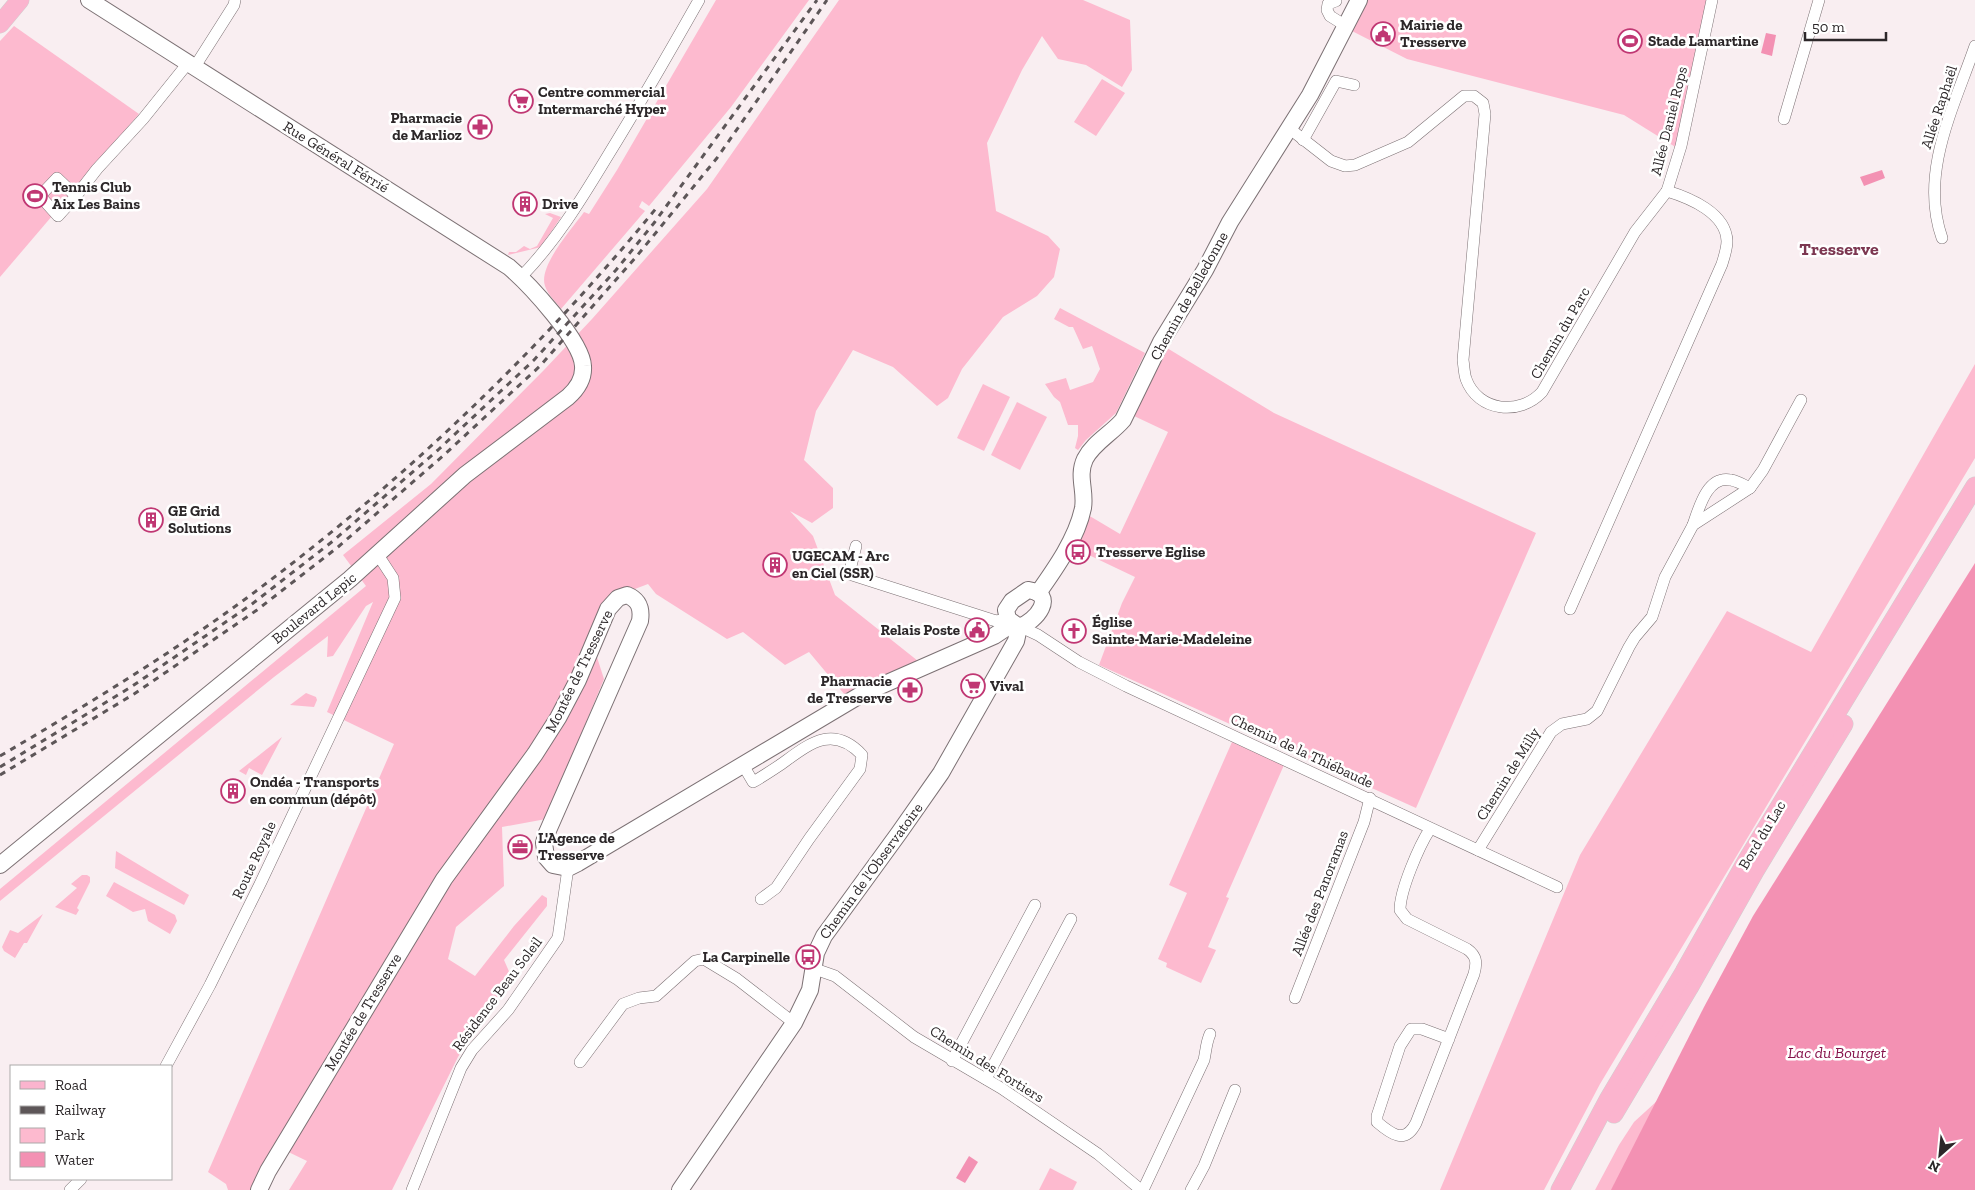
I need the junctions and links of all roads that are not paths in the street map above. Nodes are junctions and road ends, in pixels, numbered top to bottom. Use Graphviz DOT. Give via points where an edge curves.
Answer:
graph roads {
  1 [pos="20,0"];
  2 [pos="89,0"];
  3 [pos="235,0"];
  4 [pos="699,0"];
  5 [pos="1336,0"];
  6 [pos="1712,0"];
  7 [pos="1819,0"];
  8 [pos="1357,5"];
  9 [pos="0,24"];
  10 [pos="1346,26"];
  11 [pos="1975,46"];
  12 [pos="191,65"];
  13 [pos="1354,85"];
  14 [pos="1784,120"];
  15 [pos="1290,129"];
  16 [pos="1303,140"];
  17 [pos="1667,191"];
  18 [pos="76,196"];
  19 [pos="1942,238"];
  20 [pos="521,277"];
  21 [pos="566,332"];
  22 [pos="1801,400"];
  23 [pos="1975,486"];
  24 [pos="1750,488"];
  25 [pos="1975,508"];
  26 [pos="1693,525"];
  27 [pos="856,546"];
  28 [pos="378,555"];
  29 [pos="1038,593"];
  30 [pos="1570,610"];
  31 [pos="1021,625"];
  32 [pos="743,766"];
  33 [pos="1370,798"];
  34 [pos="1430,829"];
  35 [pos="1478,850"];
  36 [pos="0,865"];
  37 [pos="568,868"];
  38 [pos="1557,887"];
  39 [pos="761,899"];
  40 [pos="1035,905"];
  41 [pos="1071,919"];
  42 [pos="815,969"];
  43 [pos="1295,998"];
  44 [pos="794,1023"];
  45 [pos="1210,1034"];
  46 [pos="1448,1039"];
  47 [pos="952,1060"];
  48 [pos="580,1062"];
  49 [pos="167,1065"];
  50 [pos="986,1079"];
  51 [pos="1235,1090"];
  52 [pos="79,1180"];
  53 [pos="70,1190"];
  54 [pos="258,1190"];
  55 [pos="412,1190"];
  56 [pos="680,1190"];
  57 [pos="1142,1190"];
  58 [pos="1191,1190"];
  59 [pos="1560,1190"];
  60 [pos="1574,1190"];
  1 -- 9 [label="main road"];
  2 -- 12 [label="street, Rue Général Férrié"];
  3 -- 12 [label="street"];
  4 -- 20 [label="street" via="571,215 544,253"];
  5 -- 8 [label="street"];
  5 -- 10 [label="street" via="1328,4 1327,10 1330,16"];
  6 -- 17 [label="street, Allée Daniel Rops" via="1681,146"];
  7 -- 14 [label="street"];
  8 -- 10 [label="street, Chemin de Belledonne"];
  10 -- 15 [label="street, Chemin de Belledonne"];
  11 -- 19 [label="street, Allée Raphaël" via="1938,156 1934,206"];
  12 -- 18 [label="street"];
  12 -- 20 [label="street, Rue Général Férrié"];
  13 -- 16 [label="street" via="1336,81"];
  15 -- 16 [label="street, Chemin du Parc"];
  15 -- 29 [label="street, Chemin de Belledonne" via="1230,222 1161,342 1123,420 1094,446 1085,460 1081,474 1081,514 1058,566"];
  16 -- 17 [label="street, Chemin du Parc" via="1338,165 1350,166 1408,142 1464,96 1474,96 1483,103 1485,114 1463,360 1466,380 1478,396 1488,404 1508,408 1527,405 1550,383 1636,232"];
  17 -- 30 [label="street" via="1692,201 1716,218 1725,233 1726,251"];
  20 -- 21 [label="street, Rue Général Férrié"];
  21 -- 28 [label="street, Boulevard Lepic" via="580,352 582,361 583,372 577,389 465,475"];
  22 -- 24 [label="street, Chemin de Milly"];
  23 -- 59 [label="main road, Bord du Lac" via="1747,860 1609,1098"];
  24 -- 26 [label="street, Chemin de Milly"];
  24 -- 26 [label="street, Chemin de Milly" via="1731,480 1713,483"];
  25 -- 60 [label="main road, Bord du Lac" via="1755,871 1620,1103"];
  26 -- 35 [label="street, Chemin de Milly" via="1665,577 1652,617 1628,647 1597,711 1587,719 1562,724 1551,732"];
  27 -- 31 [label="street" via="849,574 996,621"];
  28 -- 36 [label="street, Boulevard Lepic"];
  28 -- 49 [label="street, Route Royale" via="393,578 395,598 219,968"];
  29 -- 31 [label="street" via="1042,607"];
  29 -- 31 [label="street" via="1028,590 1012,601 1006,610"];
  31 -- 32 [label="street" via="862,694"];
  31 -- 33 [label="street, Chemin de la Thiébaude" via="1079,662 1126,686"];
  31 -- 42 [label="street, Chemin de l'Observatoire" via="1016,641 950,757 899,834 824,936 816,953"];
  32 -- 37 [label="street"];
  32 -- 39 [label="street" via="754,782 814,741 826,738 855,747 862,755 860,769 776,888"];
  33 -- 34 [label="street, Chemin de la Thiébaude"];
  33 -- 43 [label="street, Allée des Panoramas" via="1364,822"];
  34 -- 35 [label="street, Chemin de la Thiébaude"];
  34 -- 46 [label="street" via="1402,895 1400,910 1407,919 1467,949 1475,957 1474,974"];
  35 -- 38 [label="street, Chemin de la Thiébaude"];
  37 -- 54 [label="street, Montée de Tresserve" via="548,861 544,843 640,621 638,601 627,595 618,598 608,609 558,718 444,878"];
  37 -- 55 [label="street, Résidence Beau Soleil" via="558,938 508,1010 472,1050 461,1068"];
  40 -- 47 [label="street"];
  41 -- 50 [label="street"];
  42 -- 44 [label="street, Chemin de l'Observatoire" via="810,990"];
  42 -- 47 [label="street, Chemin des Fortiers" via="835,976 914,1037"];
  44 -- 48 [label="street" via="737,979 704,959 695,961 656,996 623,1004"];
  44 -- 56 [label="street, Chemin de l'Observatoire"];
  45 -- 57 [label="street, Chemin des Fortiers" via="1204,1060"];
  46 -- 46 [label="street" via="1413,1130 1405,1135 1395,1135 1377,1122 1377,1116 1400,1046 1411,1029 1422,1029"];
  47 -- 50 [label="street, Chemin des Fortiers"];
  50 -- 57 [label="street, Chemin des Fortiers" via="1098,1154"];
  51 -- 58 [label="street"];
  52 -- 53 [label="street"];
}
